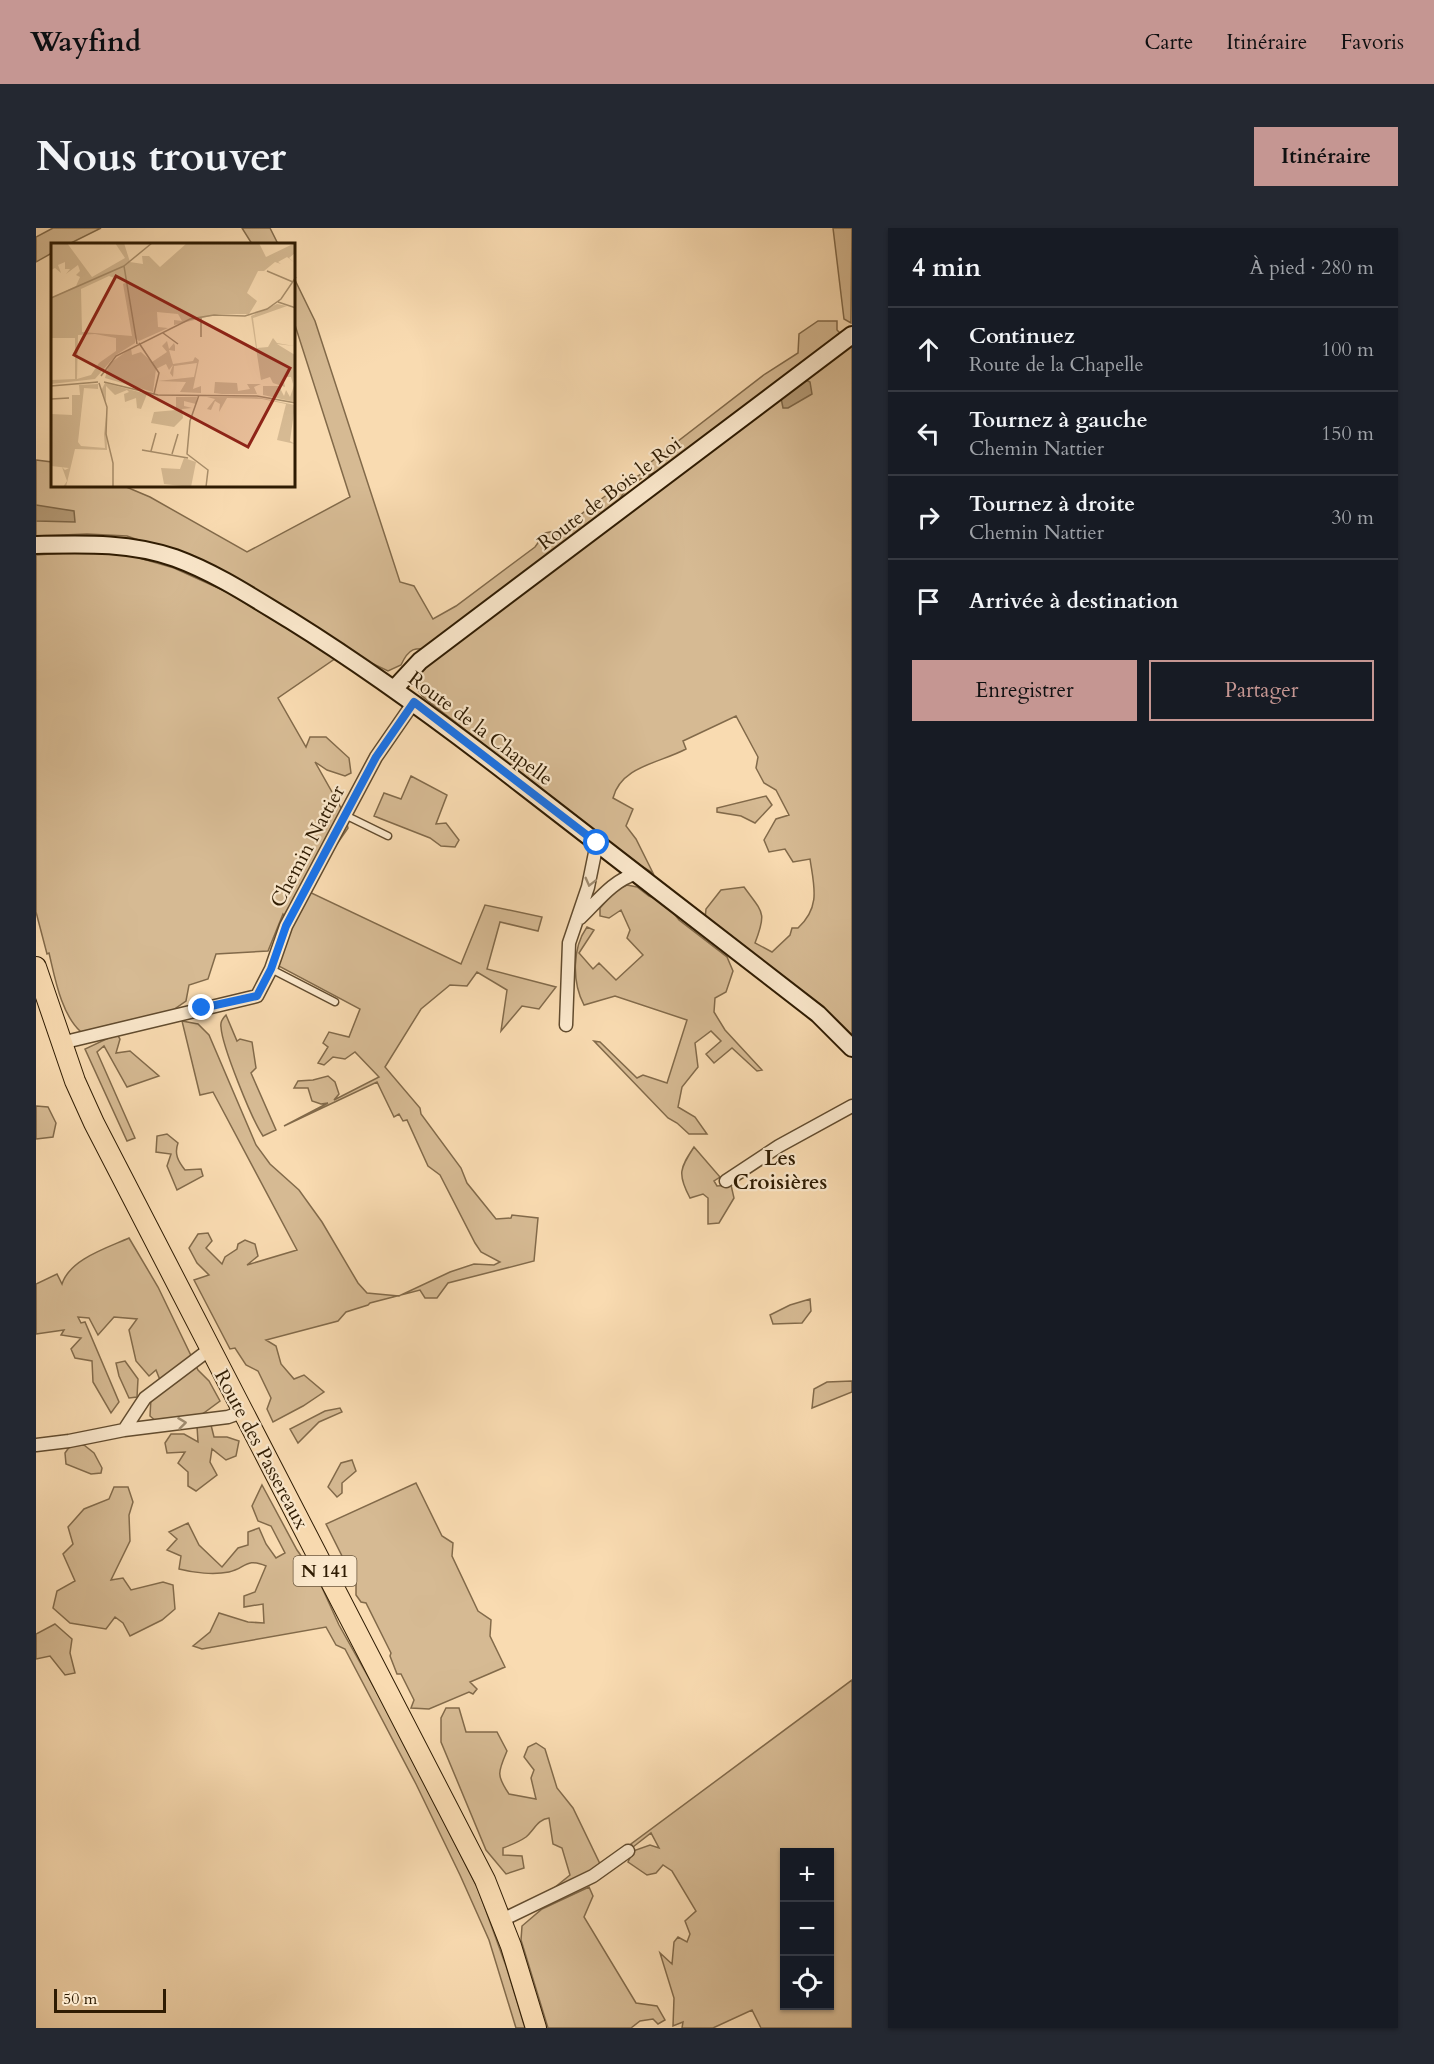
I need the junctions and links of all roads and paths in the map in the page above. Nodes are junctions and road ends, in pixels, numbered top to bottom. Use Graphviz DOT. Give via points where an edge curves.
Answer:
graph roads {
  1 [pos="852,335"];
  2 [pos="36,545"];
  3 [pos="395,688"];
  4 [pos="414,702"];
  5 [pos="345,815"];
  6 [pos="388,836"];
  7 [pos="597,843"];
  8 [pos="636,874"];
  9 [pos="579,919"];
  10 [pos="36,967"];
  11 [pos="271,969"];
  12 [pos="335,1002"];
  13 [pos="566,1025"];
  14 [pos="61,1043"];
  15 [pos="852,1047"];
  16 [pos="852,1106"];
  17 [pos="726,1181"];
  18 [pos="210,1349"];
  19 [pos="242,1412"];
  20 [pos="124,1430"];
  21 [pos="36,1445"];
  22 [pos="628,1851"];
  23 [pos="502,1920"];
  24 [pos="536,2028"];
  1 -- 3 [label="main road, Route de Bois le Roi" via="420,661"];
  2 -- 3 [label="main road, Route de la Chapelle" via="111,544 140,548 208,571"];
  3 -- 4 [label="main road, Route de la Chapelle"];
  4 -- 5 [label="street, Chemin Nattier" via="376,757"];
  4 -- 7 [label="main road, Route de la Chapelle"];
  5 -- 6 [label="lane"];
  5 -- 11 [label="street, Chemin Nattier" via="286,926"];
  7 -- 8 [label="main road, Route de la Chapelle"];
  7 -- 9 [label="street, one-way"];
  8 -- 9 [label="street" via="617,883"];
  8 -- 15 [label="main road, Route de la Chapelle" via="818,1014"];
  9 -- 13 [label="street" via="569,943"];
  10 -- 14 [label="main road, Route des Passereaux / N 141"];
  11 -- 12 [label="lane"];
  11 -- 14 [label="street, Chemin Nattier" via="257,996"];
  14 -- 18 [label="main road, Route des Passereaux / N 141" via="94,1123"];
  16 -- 17 [label="street"];
  18 -- 19 [label="main road, Route des Passereaux / N 141"];
  18 -- 20 [label="street" via="145,1398"];
  20 -- 19 [label="street, one-way"];
  19 -- 23 [label="main road, Route des Passereaux / N 141" via="467,1842"];
  20 -- 21 [label="street"];
  22 -- 23 [label="street" via="593,1876"];
  23 -- 24 [label="main road, Route des Passereaux / N 141"];
}
